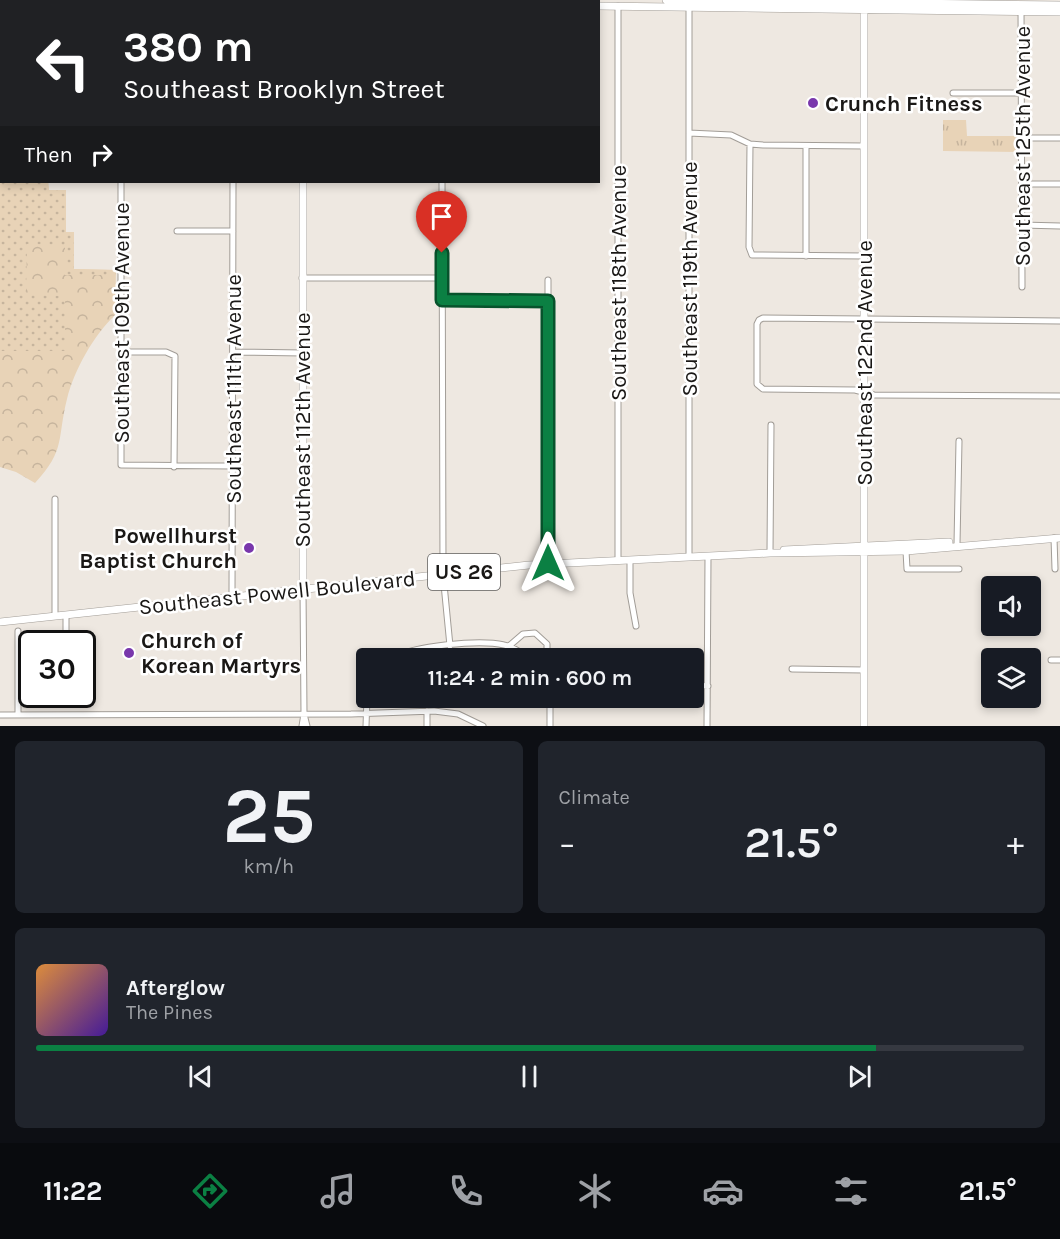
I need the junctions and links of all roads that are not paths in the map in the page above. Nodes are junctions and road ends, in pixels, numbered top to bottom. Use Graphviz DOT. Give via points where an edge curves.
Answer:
graph roads {
  1 [pos="142,0"];
  2 [pos="154,0"];
  3 [pos="666,0"];
  4 [pos="671,0"];
  5 [pos="975,3"];
  6 [pos="688,4"];
  7 [pos="793,4"];
  8 [pos="864,5"];
  9 [pos="1060,5"];
  10 [pos="600,6"];
  11 [pos="618,6"];
  12 [pos="646,7"];
  13 [pos="1021,8"];
  14 [pos="967,12"];
  15 [pos="1060,12"];
  16 [pos="953,93"];
  17 [pos="1022,93"];
  18 [pos="689,133"];
  19 [pos="1022,138"];
  20 [pos="1060,138"];
  21 [pos="750,144"];
  22 [pos="806,146"];
  23 [pos="864,146"];
  24 [pos="121,183"];
  25 [pos="233,183"];
  26 [pos="303,183"];
  27 [pos="442,183"];
  28 [pos="1022,184"];
  29 [pos="1060,184"];
  30 [pos="1022,225"];
  31 [pos="1060,226"];
  32 [pos="177,231"];
  33 [pos="233,231"];
  34 [pos="806,255"];
  35 [pos="864,256"];
  36 [pos="303,278"];
  37 [pos="442,278"];
  38 [pos="548,280"];
  39 [pos="1022,286"];
  40 [pos="442,300"];
  41 [pos="548,301"];
  42 [pos="864,320"];
  43 [pos="1060,321"];
  44 [pos="121,352"];
  45 [pos="233,352"];
  46 [pos="303,353"];
  47 [pos="864,392"];
  48 [pos="1060,396"];
  49 [pos="771,425"];
  50 [pos="958,441"];
  51 [pos="232,466"];
  52 [pos="174,467"];
  53 [pos="55,499"];
  54 [pos="1057,538"];
  55 [pos="957,544"];
  56 [pos="864,550"];
  57 [pos="906,551"];
  58 [pos="770,553"];
  59 [pos="689,557"];
  60 [pos="708,557"];
  61 [pos="618,560"];
  62 [pos="630,560"];
  63 [pos="548,563"];
  64 [pos="1055,568"];
  65 [pos="959,569"];
  66 [pos="443,574"];
  67 [pos="303,589"];
  68 [pos="232,597"];
  69 [pos="66,615"];
  70 [pos="55,616"];
  71 [pos="0,622"];
  72 [pos="636,626"];
  73 [pos="66,630"];
  74 [pos="450,646"];
  75 [pos="509,646"];
  76 [pos="434,648"];
  77 [pos="512,648"];
  78 [pos="547,648"];
  79 [pos="1051,660"];
  80 [pos="1060,660"];
  81 [pos="792,669"];
  82 [pos="864,670"];
  83 [pos="704,686"];
  84 [pos="708,686"];
  85 [pos="18,708"];
  86 [pos="367,708"];
  87 [pos="550,708"];
  88 [pos="427,711"];
  89 [pos="304,714"];
  90 [pos="367,714"];
  91 [pos="0,715"];
  92 [pos="18,715"];
  93 [pos="302,726"];
  94 [pos="307,726"];
  95 [pos="366,726"];
  96 [pos="427,726"];
  97 [pos="483,726"];
  98 [pos="550,726"];
  99 [pos="707,726"];
  100 [pos="864,726"];
  1 -- 2 [label="main road"];
  3 -- 4 [label="main road"];
  4 -- 6 [label="main road"];
  4 -- 12 [label="main road"];
  5 -- 8 [label="main road"];
  5 -- 13 [label="main road"];
  5 -- 14 [label="main road"];
  6 -- 7 [label="main road"];
  6 -- 12 [label="main road"];
  6 -- 18 [label="street, Southeast 119th Avenue"];
  7 -- 8 [label="main road"];
  8 -- 14 [label="main road"];
  8 -- 23 [label="main road, Southeast 122nd Avenue"];
  9 -- 13 [label="main road"];
  10 -- 11 [label="main road"];
  11 -- 12 [label="main road"];
  11 -- 61 [label="street, Southeast 118th Avenue"];
  13 -- 14 [label="main road"];
  13 -- 15 [label="main road"];
  13 -- 17 [label="street, Southeast 125th Avenue"];
  16 -- 17 [label="street"];
  17 -- 19 [label="street, Southeast 125th Avenue"];
  18 -- 21 [label="street" via="731,135"];
  18 -- 59 [label="street, Southeast 119th Avenue"];
  19 -- 20 [label="street"];
  19 -- 28 [label="street, Southeast 125th Avenue"];
  21 -- 22 [label="street"];
  21 -- 34 [label="street" via="752,255"];
  22 -- 23 [label="street"];
  22 -- 34 [label="street"];
  23 -- 35 [label="main road, Southeast 122nd Avenue"];
  24 -- 44 [label="street, Southeast 109th Avenue"];
  25 -- 33 [label="street, Southeast 111th Avenue"];
  26 -- 36 [label="main road, Southeast 112th Avenue"];
  27 -- 37 [label="street"];
  28 -- 29 [label="street"];
  28 -- 30 [label="street, Southeast 125th Avenue"];
  30 -- 31 [label="street"];
  30 -- 39 [label="street, Southeast 125th Avenue"];
  32 -- 33 [label="street"];
  33 -- 45 [label="street, Southeast 111th Avenue"];
  34 -- 35 [label="street"];
  35 -- 42 [label="main road, Southeast 122nd Avenue"];
  36 -- 37 [label="street"];
  36 -- 46 [label="main road, Southeast 112th Avenue"];
  37 -- 40 [label="street"];
  38 -- 41 [label="street"];
  40 -- 41 [label="street"];
  40 -- 66 [label="street"];
  41 -- 63 [label="street"];
  42 -- 43 [label="street"];
  42 -- 47 [label="main road, Southeast 122nd Avenue"];
  42 -- 47 [label="street" via="759,320 759,387"];
  44 -- 52 [label="street" via="174,354"];
  44 -- 52 [label="street, Southeast 109th Avenue" via="121,465"];
  45 -- 46 [label="street"];
  45 -- 51 [label="street, Southeast 111th Avenue"];
  46 -- 67 [label="main road, Southeast 112th Avenue"];
  47 -- 48 [label="street"];
  47 -- 56 [label="main road, Southeast 122nd Avenue"];
  49 -- 58 [label="street"];
  50 -- 55 [label="street"];
  51 -- 52 [label="street"];
  51 -- 68 [label="street, Southeast 111th Avenue"];
  53 -- 70 [label="street"];
  54 -- 55 [label="main road, Southeast Powell Boulevard / US 26"];
  54 -- 64 [label="street"];
  55 -- 56 [label="main road, Southeast Powell Boulevard / US 26"];
  55 -- 57 [label="main road, Southeast Powell Boulevard / US 26"];
  56 -- 57 [label="main road, Southeast Powell Boulevard / US 26"];
  56 -- 58 [label="main road, Southeast Powell Boulevard / US 26"];
  56 -- 82 [label="main road, Southeast 122nd Avenue"];
  57 -- 65 [label="street" via="907,569"];
  58 -- 60 [label="main road, Southeast Powell Boulevard / US 26"];
  59 -- 60 [label="main road, Southeast Powell Boulevard / US 26"];
  59 -- 62 [label="main road, Southeast Powell Boulevard / US 26"];
  60 -- 84 [label="street"];
  61 -- 62 [label="main road, Southeast Powell Boulevard / US 26"];
  61 -- 63 [label="main road, Southeast Powell Boulevard / US 26"];
  62 -- 72 [label="street"];
  63 -- 66 [label="main road, Southeast Powell Boulevard / US 26"];
  66 -- 67 [label="main road, Southeast Powell Boulevard / US 26"];
  66 -- 74 [label="street"];
  67 -- 68 [label="main road, Southeast Powell Boulevard / US 26"];
  67 -- 89 [label="street, Southeast 112th Avenue"];
  68 -- 69 [label="main road, Southeast Powell Boulevard / US 26"];
  69 -- 70 [label="main road, Southeast Powell Boulevard / US 26"];
  69 -- 73 [label="street"];
  70 -- 71 [label="main road, Southeast Powell Boulevard / US 26"];
  74 -- 75 [label="street"];
  74 -- 76 [label="street"];
  75 -- 77 [label="street"];
  75 -- 78 [label="street" via="523,634 535,633"];
  79 -- 80 [label="street"];
  81 -- 82 [label="street"];
  82 -- 100 [label="main road, Southeast 122nd Avenue"];
  83 -- 84 [label="street"];
  84 -- 99 [label="street"];
  85 -- 92 [label="street"];
  86 -- 90 [label="street"];
  87 -- 98 [label="street"];
  88 -- 90 [label="street"];
  88 -- 96 [label="street"];
  88 -- 97 [label="street" via="458,714"];
  89 -- 90 [label="street"];
  89 -- 92 [label="street"];
  89 -- 93 [label="street, Southeast 112th Avenue"];
  89 -- 94 [label="street, Southeast 112th Avenue"];
  90 -- 95 [label="street"];
  91 -- 92 [label="street"];
}
